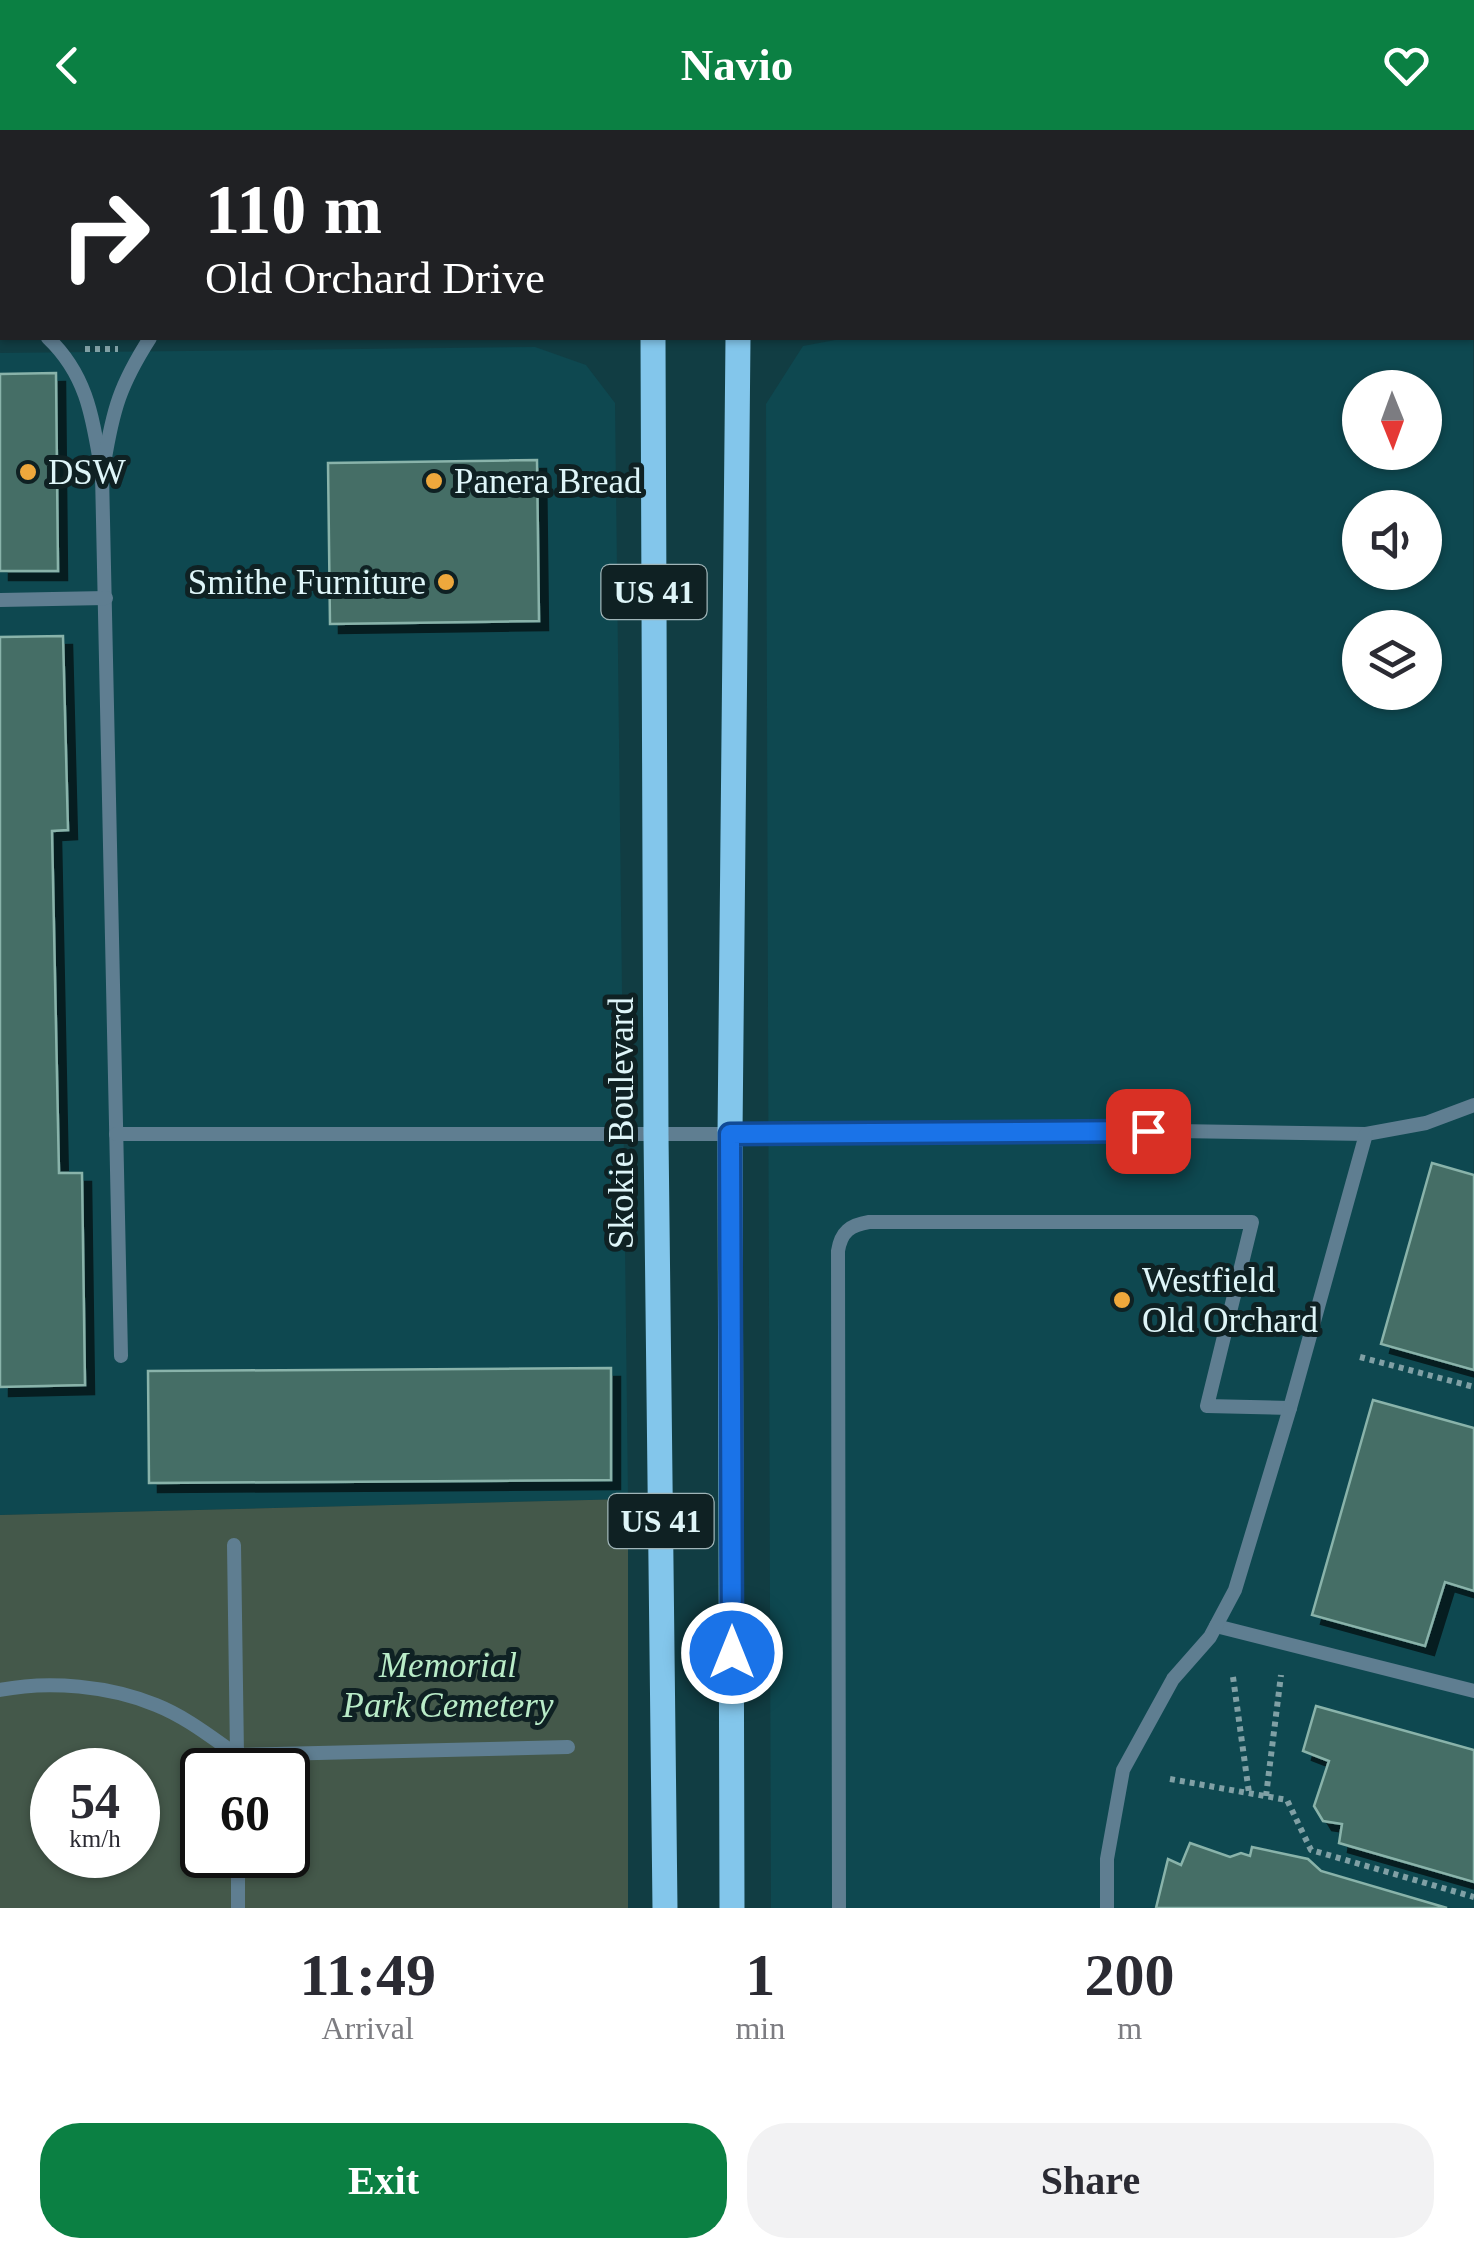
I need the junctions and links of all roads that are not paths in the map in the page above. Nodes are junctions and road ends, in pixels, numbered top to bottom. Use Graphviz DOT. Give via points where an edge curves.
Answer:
graph roads {
  1 [pos="50,340"];
  2 [pos="149,340"];
  3 [pos="653,340"];
  4 [pos="738,340"];
  5 [pos="102,474"];
  6 [pos="106,598"];
  7 [pos="0,600"];
  8 [pos="1474,1105"];
  9 [pos="116,1134"];
  10 [pos="656,1134"];
  11 [pos="730,1134"];
  12 [pos="1366,1134"];
  13 [pos="120,1356"];
  14 [pos="1290,1408"];
  15 [pos="234,1545"];
  16 [pos="1216,1626"];
  17 [pos="0,1690"];
  18 [pos="1474,1691"];
  19 [pos="568,1747"];
  20 [pos="220,1748"];
  21 [pos="237,1748"];
  22 [pos="310,1759"];
  23 [pos="238,1878"];
  24 [pos="238,1908"];
  25 [pos="665,1908"];
  26 [pos="732,1908"];
  27 [pos="840,1908"];
  28 [pos="1107,1908"];
  1 -- 5 [label="lane" via="90,402"];
  2 -- 5 [label="lane" via="112,410"];
  3 -- 10 [label="main road, Skokie Boulevard / US 41"];
  4 -- 11 [label="main road, US 41"];
  5 -- 6 [label="lane"];
  6 -- 7 [label="lane"];
  6 -- 9 [label="lane"];
  8 -- 12 [label="lane"];
  9 -- 10 [label="lane"];
  9 -- 13 [label="lane"];
  10 -- 11 [label="lane"];
  10 -- 25 [label="main road, Skokie Boulevard / US 41"];
  11 -- 12 [label="lane"];
  11 -- 26 [label="main road, US 41"];
  12 -- 14 [label="lane"];
  14 -- 16 [label="lane" via="1235,1590"];
  14 -- 27 [label="lane" via="1208,1406 1252,1222 868,1222 846,1231 838,1267"];
  15 -- 21 [label="lane"];
  16 -- 18 [label="lane"];
  16 -- 28 [label="lane" via="1173,1679 1123,1770 1107,1859"];
  17 -- 20 [label="lane" via="49,1686 123,1695 184,1719"];
  19 -- 22 [label="lane"];
  23 -- 24 [label="lane"];
}
